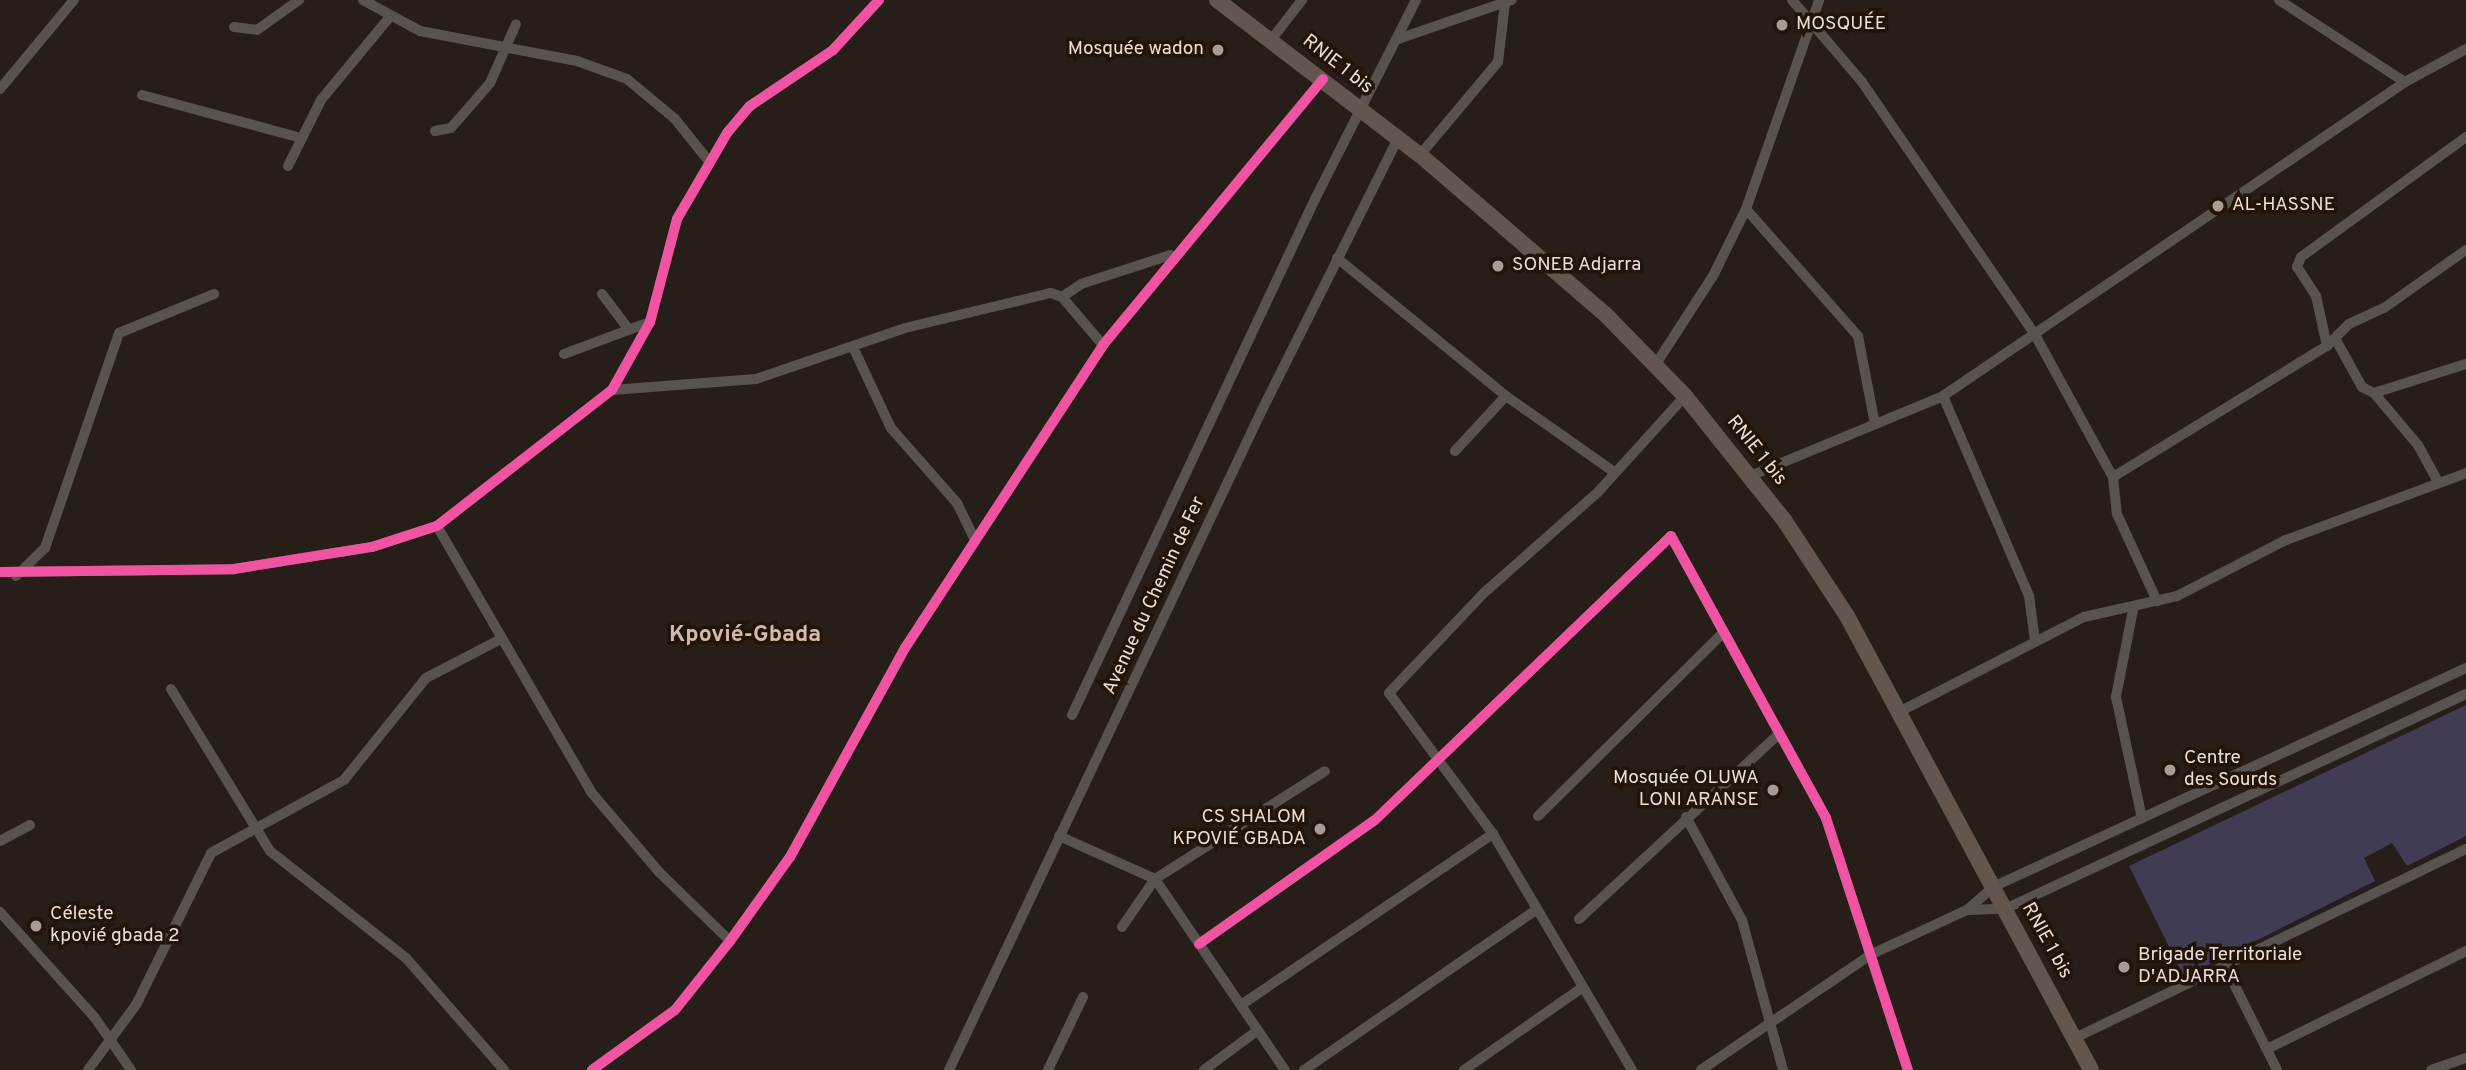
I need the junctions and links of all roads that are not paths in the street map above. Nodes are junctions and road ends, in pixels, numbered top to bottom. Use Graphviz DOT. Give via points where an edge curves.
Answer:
graph roads {
  1 [pos="74,0"];
  2 [pos="299,0"];
  3 [pos="363,0"];
  4 [pos="879,0"];
  5 [pos="1217,0"];
  6 [pos="1302,0"];
  7 [pos="1416,0"];
  8 [pos="1792,0"];
  9 [pos="1819,0"];
  10 [pos="2279,0"];
  11 [pos="1508,2"];
  12 [pos="388,19"];
  13 [pos="516,24"];
  14 [pos="1813,26"];
  15 [pos="234,27"];
  16 [pos="1398,39"];
  17 [pos="1270,40"];
  18 [pos="505,46"];
  19 [pos="2466,49"];
  20 [pos="1323,79"];
  21 [pos="2405,82"];
  22 [pos="0,89"];
  23 [pos="142,95"];
  24 [pos="1363,111"];
  25 [pos="435,131"];
  26 [pos="2466,136"];
  27 [pos="301,138"];
  28 [pos="1398,139"];
  29 [pos="1420,155"];
  30 [pos="708,160"];
  31 [pos="288,166"];
  32 [pos="1746,209"];
  33 [pos="2466,250"];
  34 [pos="1171,255"];
  35 [pos="1337,258"];
  36 [pos="214,294"];
  37 [pos="602,294"];
  38 [pos="1062,297"];
  39 [pos="650,322"];
  40 [pos="627,327"];
  41 [pos="2034,333"];
  42 [pos="2331,343"];
  43 [pos="1103,345"];
  44 [pos="853,347"];
  45 [pos="564,354"];
  46 [pos="1656,364"];
  47 [pos="2466,364"];
  48 [pos="612,390"];
  49 [pos="2374,393"];
  50 [pos="1685,396"];
  51 [pos="1942,396"];
  52 [pos="1506,397"];
  53 [pos="1875,424"];
  54 [pos="1455,451"];
  55 [pos="1614,472"];
  56 [pos="2466,473"];
  57 [pos="1749,475"];
  58 [pos="2113,477"];
  59 [pos="2438,482"];
  60 [pos="437,526"];
  61 [pos="974,538"];
  62 [pos="0,572"];
  63 [pos="16,576"];
  64 [pos="2157,601"];
  65 [pos="2133,610"];
  66 [pos="1723,633"];
  67 [pos="499,640"];
  68 [pos="2035,641"];
  69 [pos="2463,669"];
  70 [pos="2466,684"];
  71 [pos="171,689"];
  72 [pos="2466,694"];
  73 [pos="1899,712"];
  74 [pos="1072,715"];
  75 [pos="1779,734"];
  76 [pos="1440,762"];
  77 [pos="1325,771"];
  78 [pos="1538,816"];
  79 [pos="1686,817"];
  80 [pos="2142,818"];
  81 [pos="30,825"];
  82 [pos="252,827"];
  83 [pos="1493,834"];
  84 [pos="1059,836"];
  85 [pos="0,841"];
  86 [pos="2466,849"];
  87 [pos="1155,879"];
  88 [pos="1993,887"];
  89 [pos="1537,909"];
  90 [pos="1967,909"];
  91 [pos="2005,909"];
  92 [pos="0,912"];
  93 [pos="1579,919"];
  94 [pos="1122,927"];
  95 [pos="730,941"];
  96 [pos="1199,944"];
  97 [pos="2466,951"];
  98 [pos="1872,954"];
  99 [pos="2226,968"];
  100 [pos="1583,987"];
  101 [pos="1083,997"];
  102 [pos="1241,1005"];
  103 [pos="1770,1023"];
  104 [pos="1258,1030"];
  105 [pos="2075,1038"];
  106 [pos="109,1044"];
  107 [pos="2267,1049"];
  108 [pos="2466,1058"];
  109 [pos="88,1070"];
  110 [pos="131,1070"];
  111 [pos="504,1070"];
  112 [pos="592,1070"];
  113 [pos="949,1070"];
  114 [pos="1048,1070"];
  115 [pos="1204,1070"];
  116 [pos="1285,1070"];
  117 [pos="1304,1070"];
  118 [pos="1464,1070"];
  119 [pos="1632,1070"];
  120 [pos="1701,1070"];
  121 [pos="1783,1070"];
  122 [pos="1908,1070"];
  123 [pos="2091,1070"];
  124 [pos="2277,1070"];
  125 [pos="2431,1070"];
  1 -- 22 [label="street"];
  2 -- 15 [label="street" via="257,30"];
  3 -- 12 [label="street"];
  4 -- 30 [label="street" via="833,50 750,106"];
  5 -- 17 [label="main road, RNIE 1 bis"];
  6 -- 17 [label="street"];
  7 -- 16 [label="street, Avenue du Chemin de Fer"];
  8 -- 14 [label="street"];
  9 -- 14 [label="street"];
  10 -- 21 [label="street"];
  11 -- 16 [label="street"];
  11 -- 29 [label="street" via="1498,62"];
  12 -- 18 [label="street"];
  12 -- 27 [label="street" via="321,100"];
  13 -- 18 [label="street"];
  14 -- 32 [label="street"];
  14 -- 41 [label="street" via="1862,82"];
  16 -- 24 [label="street, Avenue du Chemin de Fer"];
  17 -- 20 [label="main road, RNIE 1 bis"];
  18 -- 25 [label="street" via="490,83 451,128"];
  18 -- 30 [label="street" via="626,79 675,119"];
  19 -- 21 [label="street"];
  20 -- 24 [label="main road, RNIE 1 bis"];
  20 -- 34 [label="street"];
  21 -- 41 [label="street"];
  23 -- 27 [label="street"];
  24 -- 28 [label="main road, RNIE 1 bis"];
  24 -- 74 [label="street, Avenue du Chemin de Fer" via="1315,199"];
  26 -- 42 [label="street" via="2301,257 2297,267 2316,296"];
  27 -- 31 [label="street"];
  28 -- 29 [label="main road, RNIE 1 bis"];
  28 -- 35 [label="street, Avenue du Chemin de Fer"];
  29 -- 46 [label="main road, RNIE 1 bis"];
  30 -- 39 [label="street" via="677,219"];
  32 -- 46 [label="street" via="1713,276"];
  32 -- 53 [label="street" via="1858,336"];
  33 -- 42 [label="street" via="2384,308 2349,324"];
  34 -- 38 [label="street" via="1081,284"];
  34 -- 43 [label="street"];
  35 -- 52 [label="street"];
  35 -- 84 [label="street, Avenue du Chemin de Fer"];
  36 -- 63 [label="street" via="118,333 45,548"];
  37 -- 40 [label="street"];
  38 -- 43 [label="street"];
  38 -- 44 [label="street" via="1051,293 954,314"];
  39 -- 40 [label="street"];
  39 -- 48 [label="street"];
  40 -- 45 [label="street"];
  41 -- 51 [label="street"];
  41 -- 58 [label="street"];
  42 -- 49 [label="street" via="2362,387"];
  42 -- 58 [label="street"];
  43 -- 61 [label="street"];
  44 -- 48 [label="street" via="755,379"];
  44 -- 61 [label="street" via="891,428 957,503"];
  46 -- 50 [label="main road, RNIE 1 bis"];
  47 -- 49 [label="street"];
  48 -- 60 [label="street"];
  49 -- 59 [label="street" via="2418,445"];
  50 -- 55 [label="street"];
  50 -- 57 [label="main road, RNIE 1 bis"];
  51 -- 53 [label="street"];
  51 -- 68 [label="street" via="2029,596"];
  52 -- 54 [label="street"];
  52 -- 55 [label="street"];
  53 -- 57 [label="street"];
  55 -- 76 [label="street" via="1424,651 1389,693"];
  56 -- 59 [label="street"];
  57 -- 73 [label="main road, RNIE 1 bis" via="1824,581"];
  58 -- 64 [label="street" via="2117,514"];
  59 -- 64 [label="street" via="2286,540 2197,588"];
  60 -- 63 [label="street" via="372,547 234,569"];
  60 -- 67 [label="street"];
  61 -- 95 [label="street" via="898,660 790,858"];
  62 -- 63 [label="street"];
  64 -- 65 [label="street"];
  65 -- 68 [label="street" via="2084,617"];
  65 -- 80 [label="street" via="2116,698"];
  66 -- 75 [label="street"];
  66 -- 76 [label="street" via="1671,536"];
  66 -- 78 [label="street"];
  67 -- 82 [label="street" via="426,678 371,755 344,780"];
  67 -- 95 [label="street" via="591,792 659,872"];
  68 -- 73 [label="street"];
  69 -- 70 [label="street"];
  69 -- 80 [label="street"];
  71 -- 82 [label="street"];
  72 -- 91 [label="street"];
  73 -- 88 [label="main road, RNIE 1 bis"];
  75 -- 79 [label="street"];
  75 -- 98 [label="street" via="1826,818"];
  76 -- 83 [label="street"];
  76 -- 96 [label="street" via="1375,820"];
  77 -- 87 [label="street"];
  79 -- 93 [label="street"];
  79 -- 103 [label="street" via="1741,920"];
  80 -- 88 [label="street"];
  81 -- 85 [label="street"];
  82 -- 106 [label="street" via="201,867 183,916"];
  82 -- 111 [label="street" via="288,869 406,958"];
  83 -- 89 [label="street"];
  83 -- 102 [label="street"];
  84 -- 87 [label="street"];
  84 -- 113 [label="street, Avenue du Chemin de Fer"];
  86 -- 99 [label="street"];
  87 -- 94 [label="street"];
  87 -- 96 [label="street"];
  88 -- 90 [label="street"];
  88 -- 91 [label="main road, RNIE 1 bis"];
  89 -- 100 [label="street"];
  89 -- 117 [label="street"];
  90 -- 91 [label="street"];
  90 -- 98 [label="street"];
  91 -- 105 [label="main road, RNIE 1 bis"];
  92 -- 106 [label="street" via="95,1018"];
  95 -- 112 [label="street" via="675,1010"];
  96 -- 102 [label="street"];
  97 -- 107 [label="street"];
  98 -- 103 [label="street"];
  98 -- 122 [label="street"];
  99 -- 105 [label="street"];
  99 -- 107 [label="street"];
  100 -- 118 [label="street"];
  100 -- 119 [label="street"];
  101 -- 114 [label="street"];
  102 -- 104 [label="street"];
  103 -- 120 [label="street"];
  103 -- 121 [label="street"];
  104 -- 115 [label="street"];
  104 -- 116 [label="street"];
  105 -- 123 [label="main road, RNIE 1 bis"];
  106 -- 109 [label="street"];
  106 -- 110 [label="street"];
  107 -- 124 [label="street"];
  108 -- 125 [label="street"];
}
